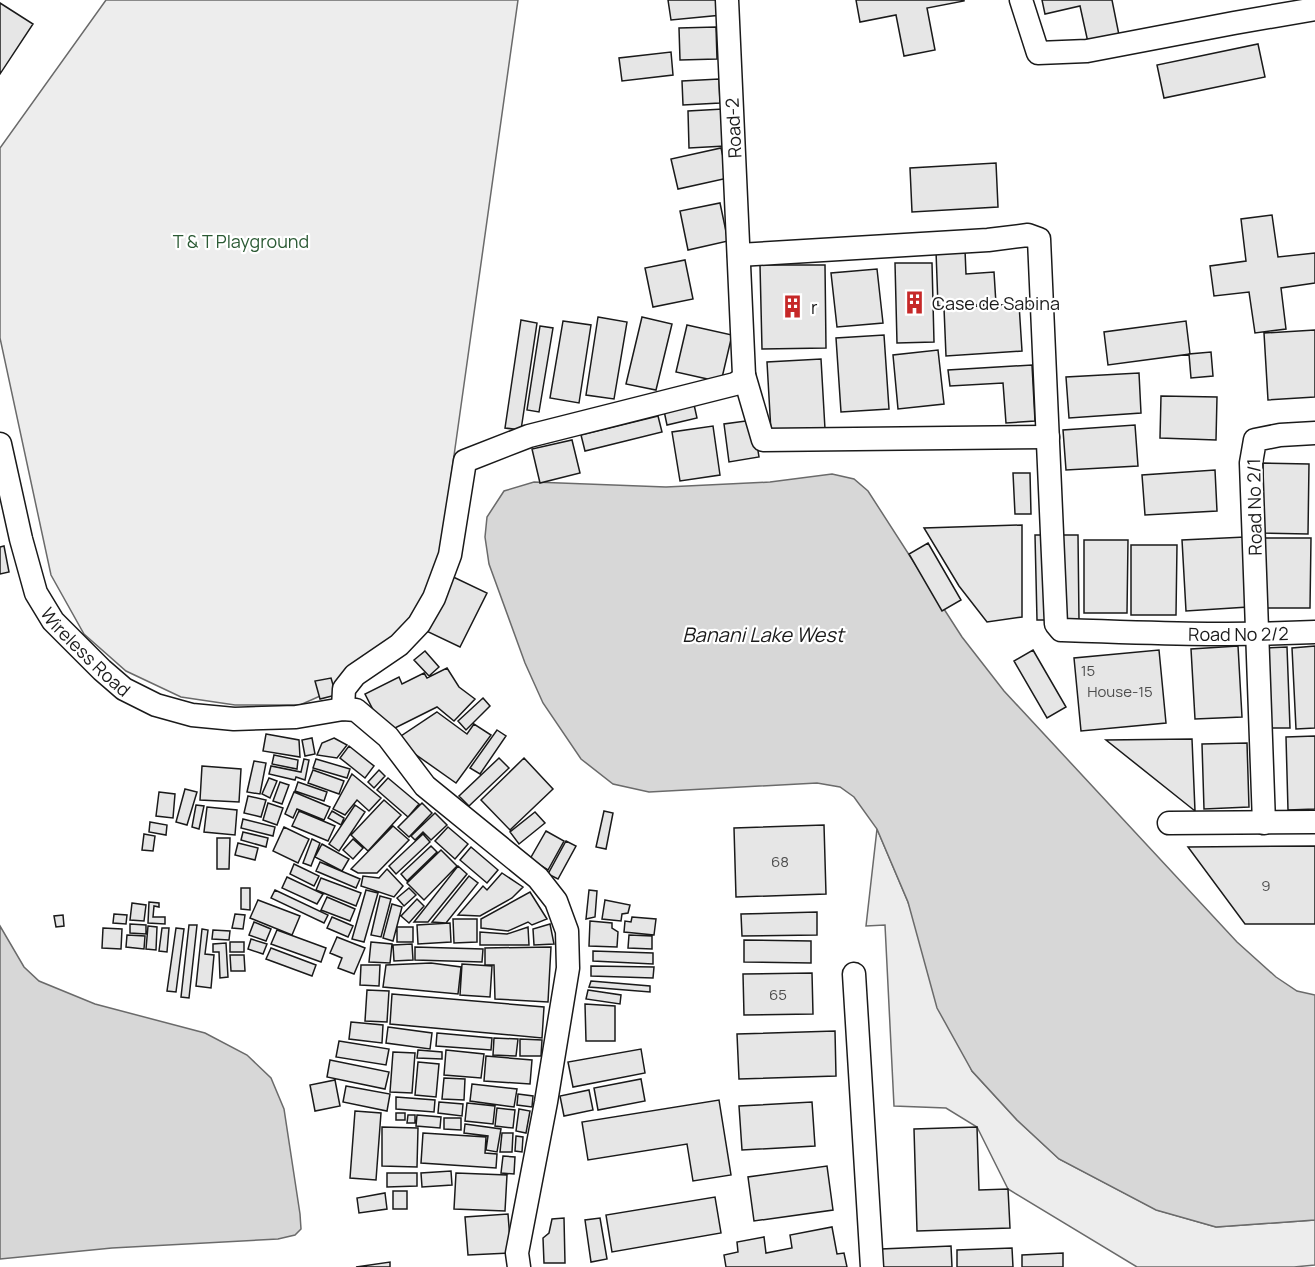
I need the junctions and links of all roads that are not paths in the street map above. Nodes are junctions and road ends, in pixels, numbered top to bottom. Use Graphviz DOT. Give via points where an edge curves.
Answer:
graph roads {
  1 [pos="727,0"];
  2 [pos="1021,0"];
  3 [pos="1315,9"];
  4 [pos="739,255"];
  5 [pos="744,375"];
  6 [pos="1315,433"];
  7 [pos="1048,437"];
  8 [pos="0,444"];
  9 [pos="1315,632"];
  10 [pos="1258,635"];
  11 [pos="343,709"];
  12 [pos="1315,822"];
  13 [pos="1169,823"];
  14 [pos="1264,823"];
  15 [pos="854,974"];
  16 [pos="519,1267"];
  17 [pos="872,1267"];
  1 -- 4 [label="street, Road-2"];
  2 -- 3 [label="street" via="1038,52 1087,51"];
  4 -- 5 [label="street, Road-2"];
  4 -- 7 [label="street, Road No 2/2" via="1028,235 1039,239"];
  5 -- 7 [label="street, Road-2" via="763,440"];
  5 -- 11 [label="street" via="735,384 530,436 465,461 450,555 434,598 399,645 355,675 344,689"];
  6 -- 10 [label="street, Road No 2/1" via="1255,440 1251,463"];
  7 -- 10 [label="street, Road No 2/2" via="1056,624 1061,630"];
  8 -- 11 [label="street, Wireless Road" via="36,593 53,621 124,689 156,705 192,715 234,719 296,717"];
  9 -- 10 [label="street, Road No 2/2"];
  10 -- 14 [label="street"];
  11 -- 16 [label="street" via="356,710 388,737 425,786 538,878 556,901 567,931 568,968 517,1253"];
  12 -- 14 [label="street"];
  13 -- 14 [label="street"];
  15 -- 17 [label="street"];
}
